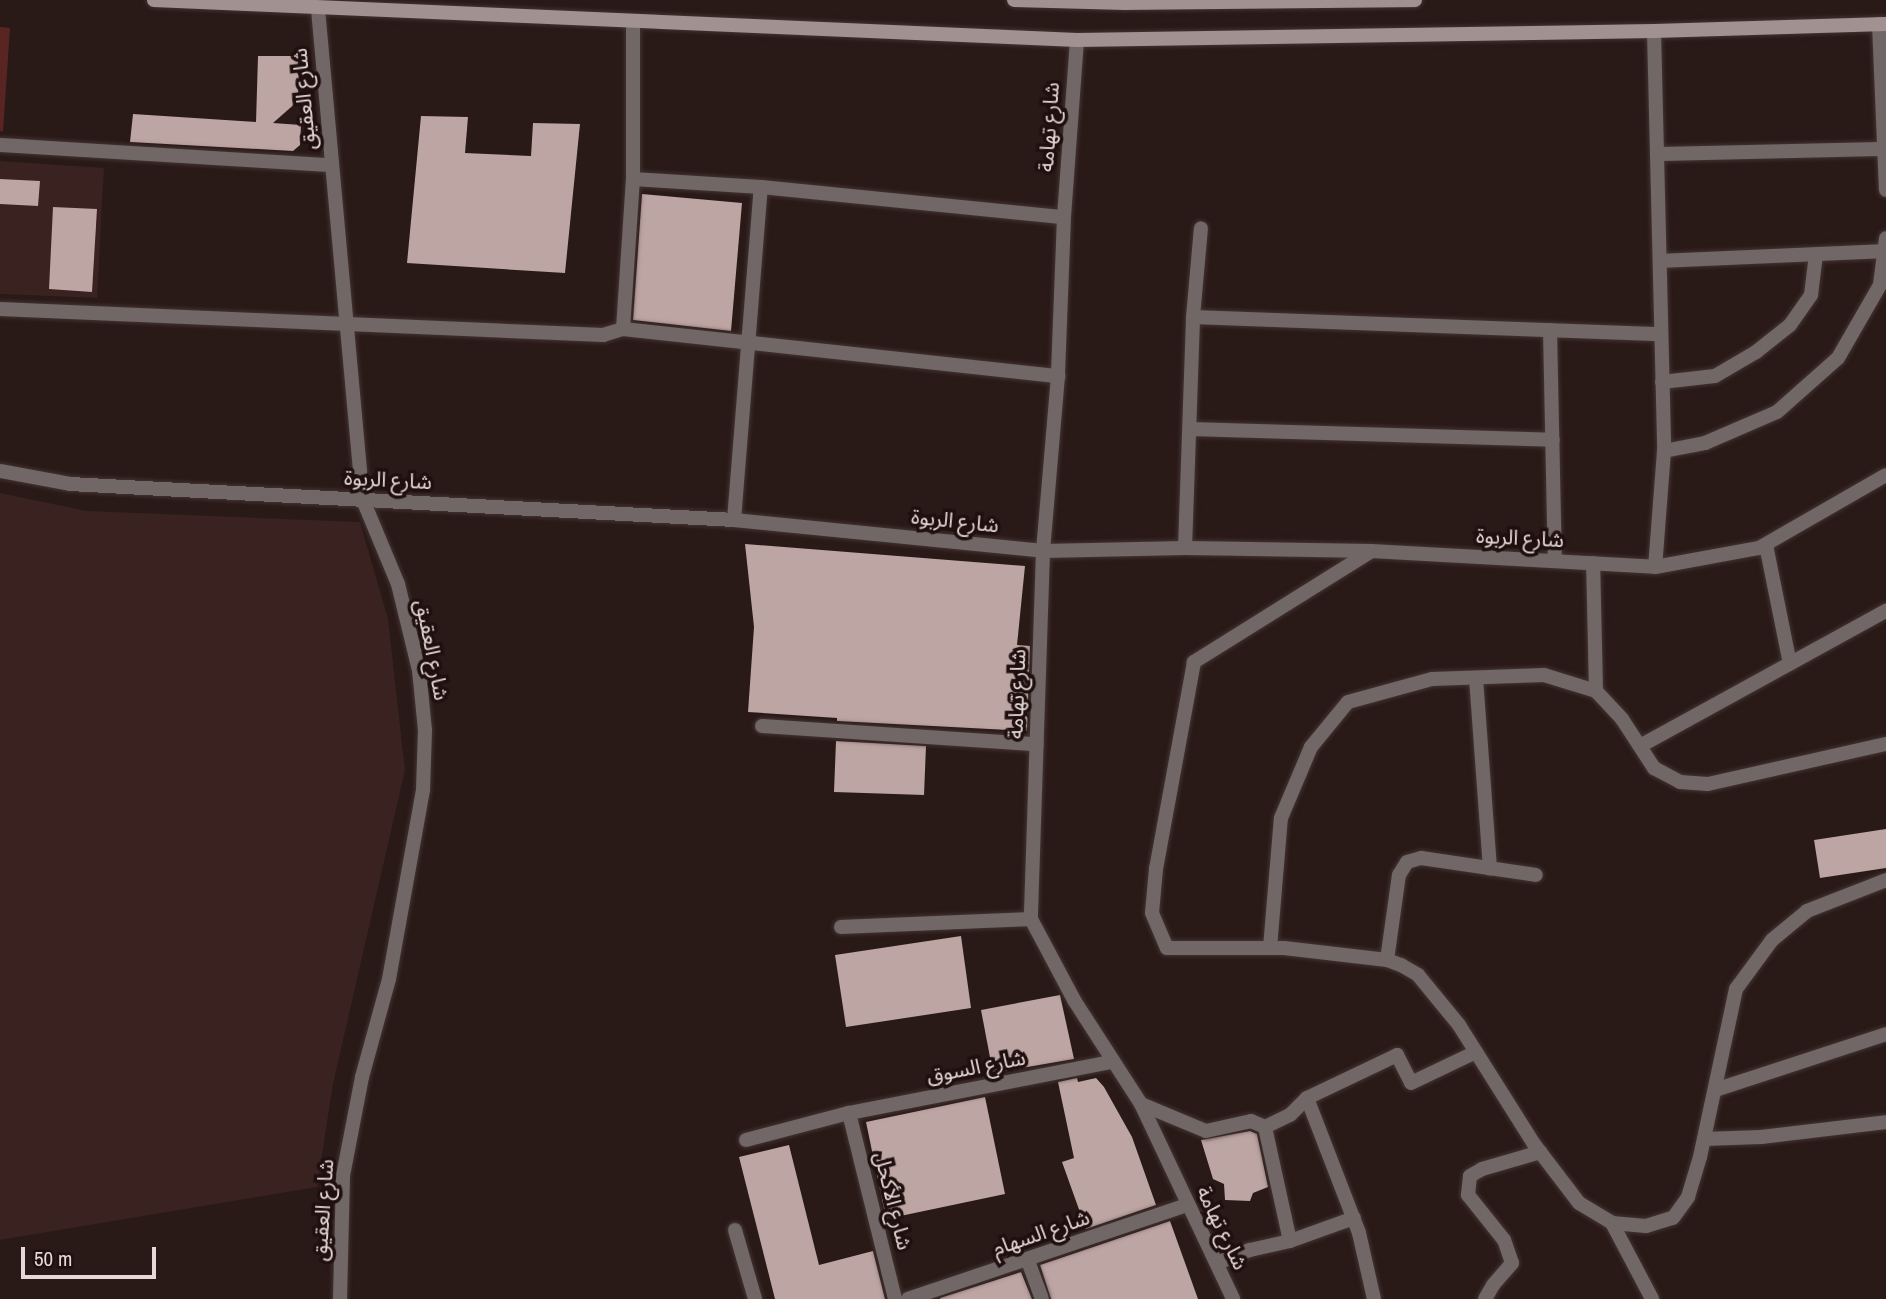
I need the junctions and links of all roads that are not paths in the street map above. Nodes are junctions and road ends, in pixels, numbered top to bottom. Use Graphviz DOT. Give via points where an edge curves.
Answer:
graph roads {
  1 [pos="154,0"];
  2 [pos="1014,0"];
  3 [pos="1415,0"];
  4 [pos="1245,1"];
  5 [pos="1126,2"];
  6 [pos="318,9"];
  7 [pos="633,23"];
  8 [pos="1883,24"];
  9 [pos="1654,31"];
  10 [pos="1077,40"];
  11 [pos="0,145"];
  12 [pos="1884,149"];
  13 [pos="1657,155"];
  14 [pos="330,165"];
  15 [pos="633,179"];
  16 [pos="761,187"];
  17 [pos="1886,190"];
  18 [pos="1064,217"];
  19 [pos="1201,228"];
  20 [pos="1885,247"];
  21 [pos="1815,254"];
  22 [pos="1660,261"];
  23 [pos="0,309"];
  24 [pos="1193,317"];
  25 [pos="345,324"];
  26 [pos="624,329"];
  27 [pos="1550,330"];
  28 [pos="1661,334"];
  29 [pos="749,341"];
  30 [pos="1058,376"];
  31 [pos="1662,382"];
  32 [pos="1190,429"];
  33 [pos="1552,440"];
  34 [pos="1664,451"];
  35 [pos="0,471"];
  36 [pos="1884,478"];
  37 [pos="363,500"];
  38 [pos="734,520"];
  39 [pos="1766,545"];
  40 [pos="1185,548"];
  41 [pos="1043,551"];
  42 [pos="1371,551"];
  43 [pos="1555,561"];
  44 [pos="1593,563"];
  45 [pos="1655,566"];
  46 [pos="1886,611"];
  47 [pos="1790,664"];
  48 [pos="1476,678"];
  49 [pos="1596,691"];
  50 [pos="762,726"];
  51 [pos="1036,744"];
  52 [pos="1886,744"];
  53 [pos="1640,746"];
  54 [pos="1490,868"];
  55 [pos="1536,875"];
  56 [pos="1886,880"];
  57 [pos="1031,919"];
  58 [pos="841,927"];
  59 [pos="1270,948"];
  60 [pos="1387,960"];
  61 [pos="1886,1034"];
  62 [pos="1476,1052"];
  63 [pos="1111,1062"];
  64 [pos="1715,1090"];
  65 [pos="1307,1097"];
  66 [pos="1141,1104"];
  67 [pos="849,1113"];
  68 [pos="1886,1122"];
  69 [pos="1265,1127"];
  70 [pos="1704,1139"];
  71 [pos="746,1140"];
  72 [pos="1541,1152"];
  73 [pos="1187,1205"];
  74 [pos="1353,1218"];
  75 [pos="1612,1223"];
  76 [pos="735,1230"];
  77 [pos="1290,1241"];
  78 [pos="1028,1261"];
  79 [pos="1217,1263"];
  80 [pos="340,1299"];
  81 [pos="755,1299"];
  82 [pos="895,1299"];
  83 [pos="908,1299"];
  84 [pos="1042,1299"];
  85 [pos="1233,1299"];
  86 [pos="1374,1299"];
  87 [pos="1485,1299"];
  88 [pos="1652,1299"];
  1 -- 6 [label="main road"];
  2 -- 5 [label="main road"];
  3 -- 4 [label="main road"];
  4 -- 5 [label="main road"];
  6 -- 7 [label="main road"];
  6 -- 14 [label="street, شارع العقيق"];
  7 -- 10 [label="main road"];
  7 -- 15 [label="street"];
  8 -- 9 [label="main road"];
  8 -- 12 [label="street"];
  9 -- 10 [label="main road"];
  9 -- 13 [label="street"];
  10 -- 18 [label="street, شارع تهامة"];
  11 -- 14 [label="street"];
  12 -- 13 [label="street"];
  12 -- 17 [label="street"];
  13 -- 22 [label="street"];
  14 -- 25 [label="street, شارع العقيق"];
  15 -- 16 [label="street"];
  15 -- 26 [label="street"];
  16 -- 18 [label="street"];
  16 -- 29 [label="street"];
  18 -- 30 [label="street, شارع تهامة"];
  19 -- 24 [label="street"];
  20 -- 21 [label="street"];
  20 -- 34 [label="street" via="1880,285 1838,358 1777,412 1706,443"];
  21 -- 22 [label="street"];
  21 -- 31 [label="street" via="1811,295 1790,325 1715,376"];
  22 -- 28 [label="street"];
  23 -- 25 [label="street"];
  24 -- 27 [label="street"];
  24 -- 32 [label="street"];
  25 -- 26 [label="street" via="603,335"];
  25 -- 37 [label="street, شارع العقيق"];
  26 -- 29 [label="street"];
  27 -- 28 [label="street"];
  27 -- 33 [label="street"];
  28 -- 31 [label="street"];
  29 -- 30 [label="street"];
  29 -- 38 [label="street"];
  30 -- 41 [label="street, شارع تهامة"];
  31 -- 34 [label="street"];
  32 -- 33 [label="street"];
  32 -- 40 [label="street"];
  33 -- 43 [label="street"];
  34 -- 45 [label="street"];
  35 -- 37 [label="street, شارع الربوة" via="70,484"];
  36 -- 39 [label="street, شارع الربوة"];
  37 -- 38 [label="street, شارع الربوة"];
  37 -- 80 [label="street, شارع العقيق" via="398,584 419,670 425,730 423,790 389,979 362,1077 343,1176"];
  38 -- 41 [label="street, شارع الربوة"];
  39 -- 45 [label="street, شارع الربوة"];
  39 -- 47 [label="street"];
  40 -- 41 [label="street, شارع الربوة"];
  40 -- 42 [label="street, شارع الربوة"];
  41 -- 51 [label="street, شارع تهامة"];
  42 -- 43 [label="street, شارع الربوة"];
  42 -- 59 [label="street" via="1194,662 1152,913 1167,948"];
  43 -- 44 [label="street, شارع الربوة"];
  44 -- 45 [label="street, شارع الربوة"];
  44 -- 49 [label="street"];
  46 -- 47 [label="street"];
  47 -- 53 [label="street"];
  48 -- 49 [label="street" via="1544,675"];
  48 -- 54 [label="street"];
  48 -- 59 [label="street" via="1432,679 1348,702 1311,747 1281,818"];
  49 -- 53 [label="street"];
  50 -- 51 [label="street"];
  51 -- 57 [label="street, شارع تهامة"];
  52 -- 53 [label="street" via="1708,785 1680,782 1654,768"];
  54 -- 55 [label="street"];
  54 -- 60 [label="street" via="1421,858 1407,862 1399,875"];
  56 -- 64 [label="street" via="1807,911 1772,940 1736,989"];
  57 -- 58 [label="street"];
  57 -- 63 [label="street, شارع تهامة"];
  59 -- 60 [label="street"];
  60 -- 62 [label="street" via="1418,975"];
  61 -- 64 [label="street"];
  62 -- 65 [label="street" via="1411,1083 1397,1055"];
  62 -- 72 [label="street"];
  63 -- 66 [label="street, شارع تهامة"];
  63 -- 67 [label="street, شارع السوق"];
  64 -- 70 [label="street"];
  65 -- 69 [label="street" via="1290,1115"];
  65 -- 74 [label="street"];
  66 -- 69 [label="street" via="1206,1131 1251,1121"];
  66 -- 73 [label="street, شارع تهامة"];
  67 -- 71 [label="street, شارع السوق"];
  67 -- 82 [label="street, شارع الأكحل"];
  68 -- 70 [label="street"];
  69 -- 77 [label="street"];
  70 -- 75 [label="street" via="1688,1197 1674,1218 1646,1226"];
  72 -- 75 [label="street" via="1579,1203"];
  72 -- 87 [label="street" via="1470,1176 1468,1195 1504,1240 1512,1263"];
  73 -- 78 [label="street, شارع السهام"];
  73 -- 79 [label="street, شارع تهامة"];
  74 -- 77 [label="street"];
  74 -- 86 [label="street"];
  75 -- 88 [label="street"];
  76 -- 81 [label="street"];
  77 -- 79 [label="street"];
  78 -- 83 [label="street, شارع السهام"];
  78 -- 84 [label="street"];
  79 -- 85 [label="street, شارع تهامة"];
}
